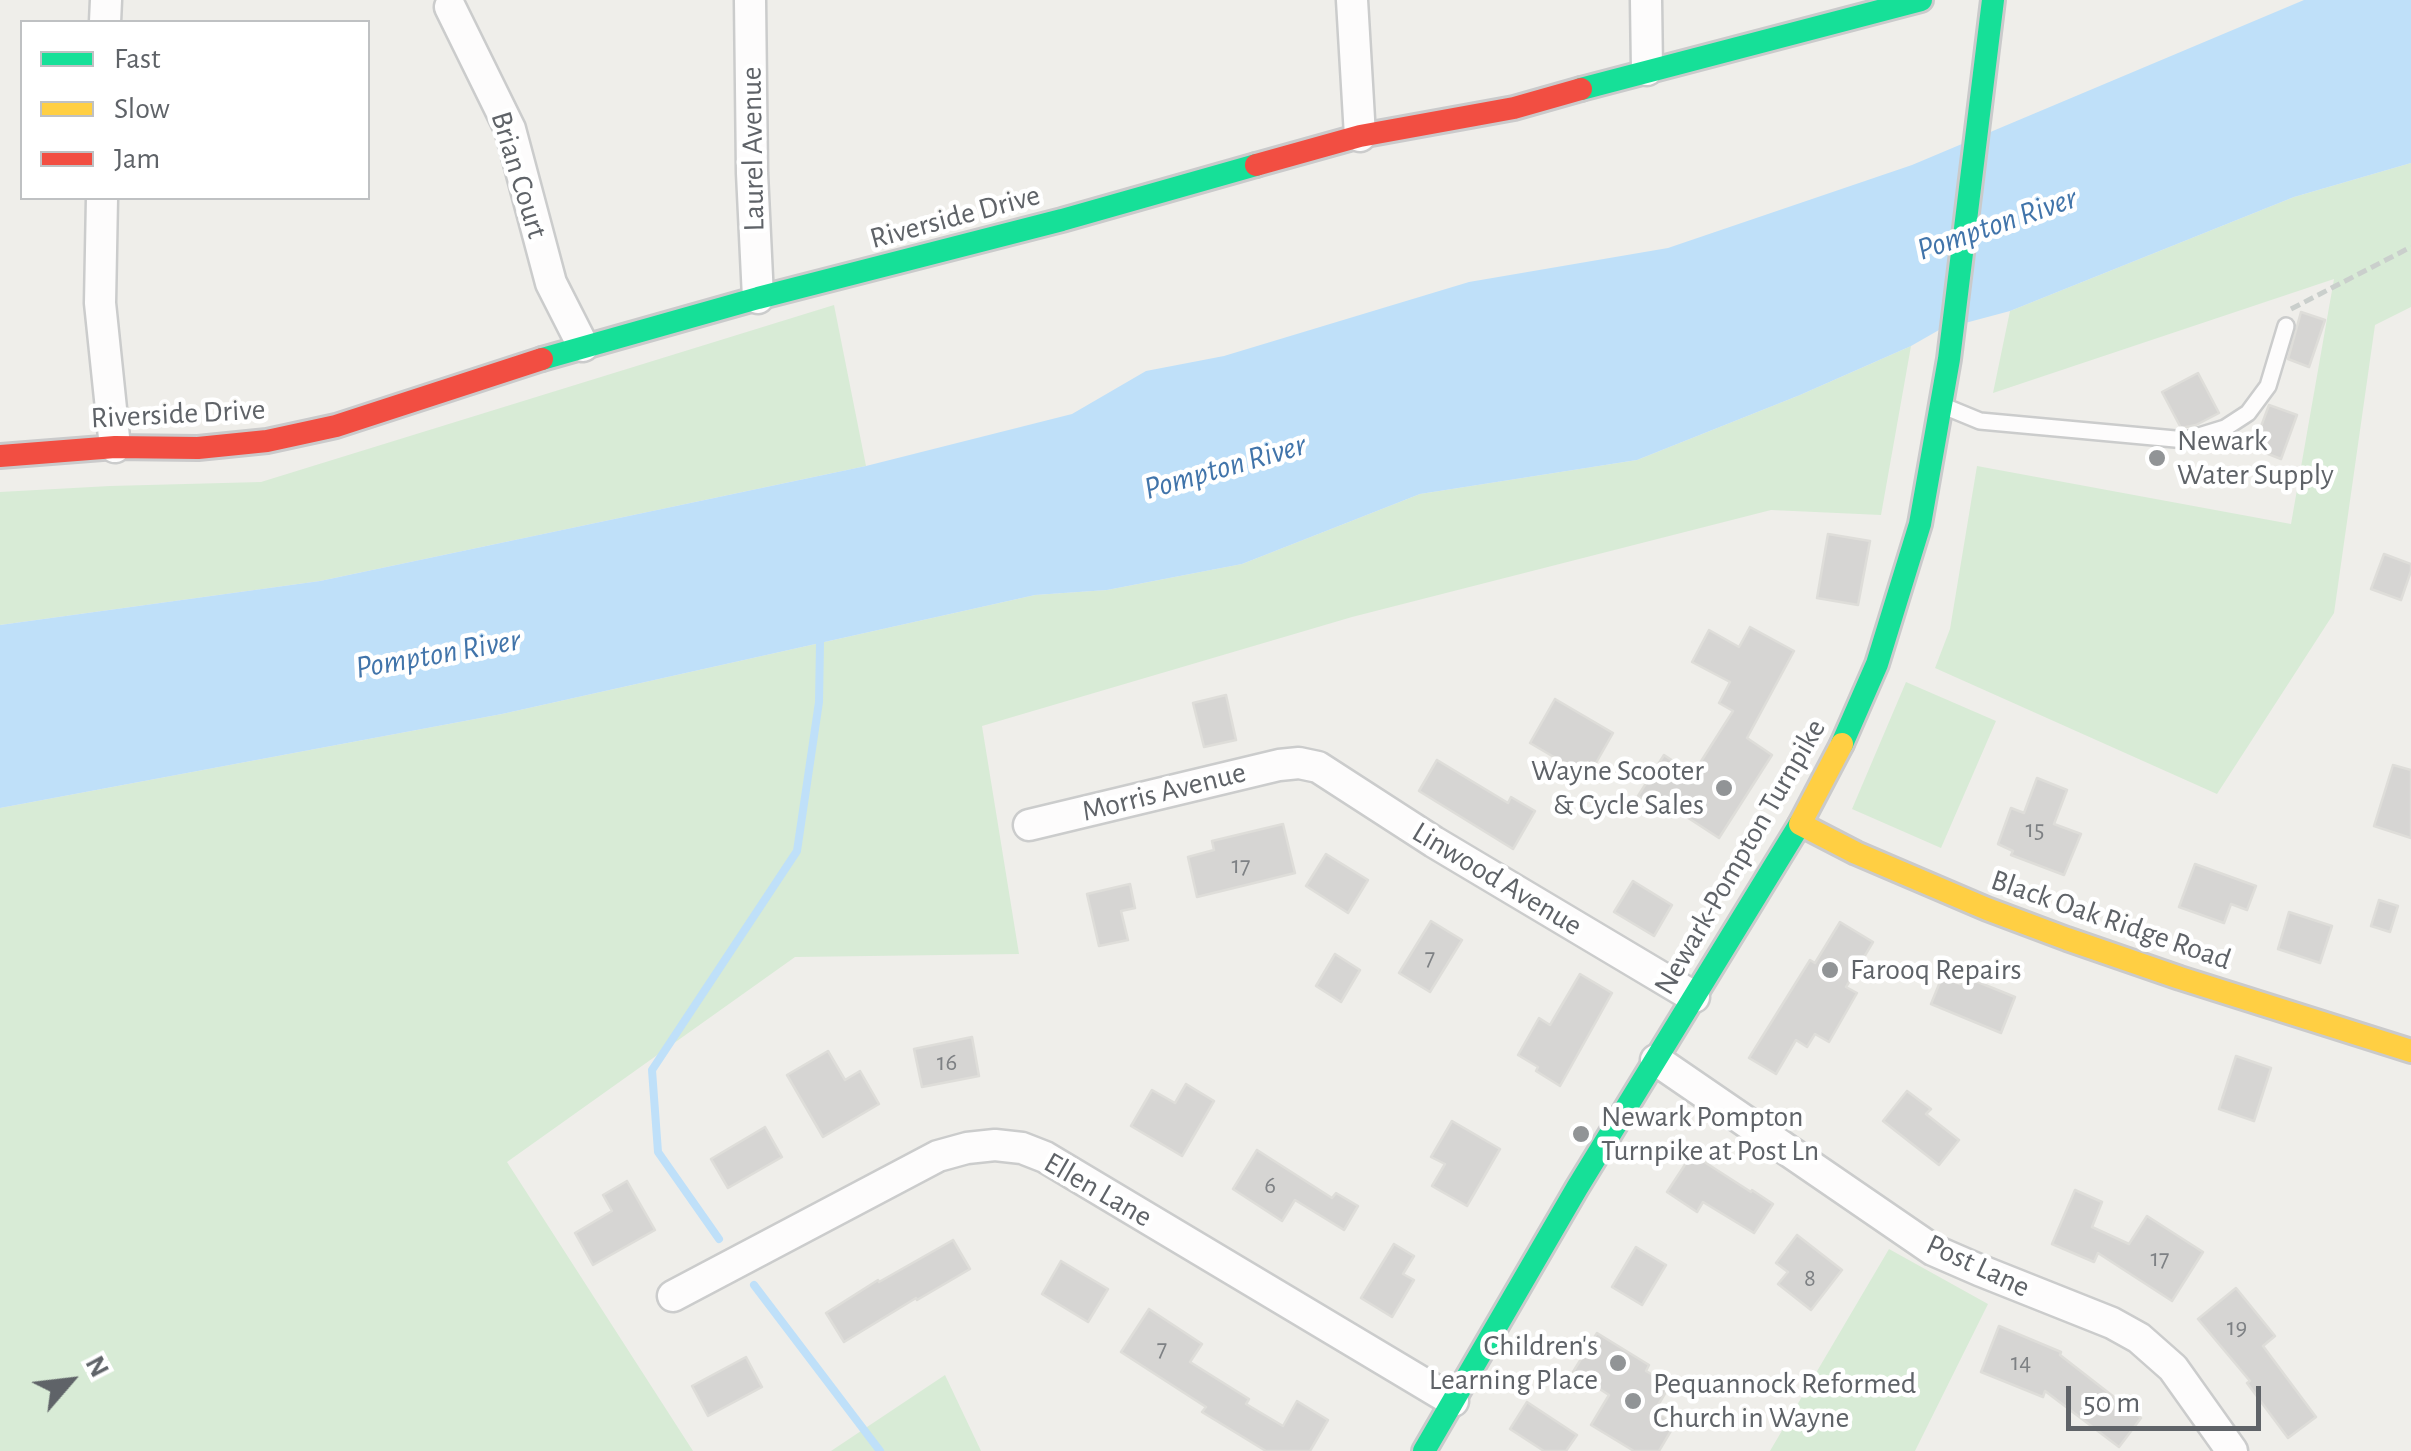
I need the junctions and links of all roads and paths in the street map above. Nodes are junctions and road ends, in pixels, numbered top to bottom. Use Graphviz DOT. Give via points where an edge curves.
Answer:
graph roads {
  1 [pos="750,0"];
  2 [pos="1352,0"];
  3 [pos="1646,0"];
  4 [pos="1921,0"];
  5 [pos="1994,0"];
  6 [pos="450,8"];
  7 [pos="1647,70"];
  8 [pos="1360,136"];
  9 [pos="102,200"];
  10 [pos="2411,247"];
  11 [pos="758,298"];
  12 [pos="2286,326"];
  13 [pos="582,346"];
  14 [pos="1942,405"];
  15 [pos="115,447"];
  16 [pos="0,456"];
  17 [pos="1299,764"];
  18 [pos="1800,824"];
  19 [pos="1029,825"];
  20 [pos="1694,997"];
  21 [pos="2411,1051"];
  22 [pos="1656,1060"];
  23 [pos="673,1296"];
  24 [pos="1452,1401"];
  25 [pos="1424,1451"];
  26 [pos="2232,1451"];
  1 -- 11 [label="street, Laurel Avenue"];
  2 -- 8 [label="street"];
  3 -- 7 [label="street"];
  4 -- 7 [label="main road, Riverside Drive"];
  5 -- 14 [label="main road, Newark-Pompton Turnpike"];
  6 -- 13 [label="street, Brian Court" via="510,129 551,282"];
  7 -- 8 [label="main road, Riverside Drive" via="1514,108"];
  8 -- 11 [label="main road, Riverside Drive"];
  9 -- 15 [label="street" via="100,303"];
  10 -- 12 [label="path" via="2290,310"];
  11 -- 13 [label="main road, Riverside Drive"];
  12 -- 14 [label="lane" via="2268,386 2248,412 2226,428 2186,440 1980,421"];
  13 -- 15 [label="main road, Riverside Drive" via="336,426 267,441"];
  14 -- 18 [label="main road, Newark-Pompton Turnpike" via="1920,524 1876,664"];
  15 -- 16 [label="main road, Riverside Drive"];
  17 -- 19 [label="street, Morris Avenue"];
  17 -- 20 [label="street, Linwood Avenue" via="1318,767"];
  18 -- 20 [label="main road, Newark-Pompton Turnpike"];
  18 -- 21 [label="main road, Black Oak Ridge Road" via="2036,927"];
  20 -- 22 [label="main road, Newark-Pompton Turnpike"];
  22 -- 24 [label="main road, Newark-Pompton Turnpike"];
  22 -- 26 [label="street, Post Lane" via="1933,1250 2139,1338 2173,1368"];
  23 -- 24 [label="street, Ellen Lane" via="938,1156 966,1148 1022,1148"];
  24 -- 25 [label="main road, Newark-Pompton Turnpike"];
}
